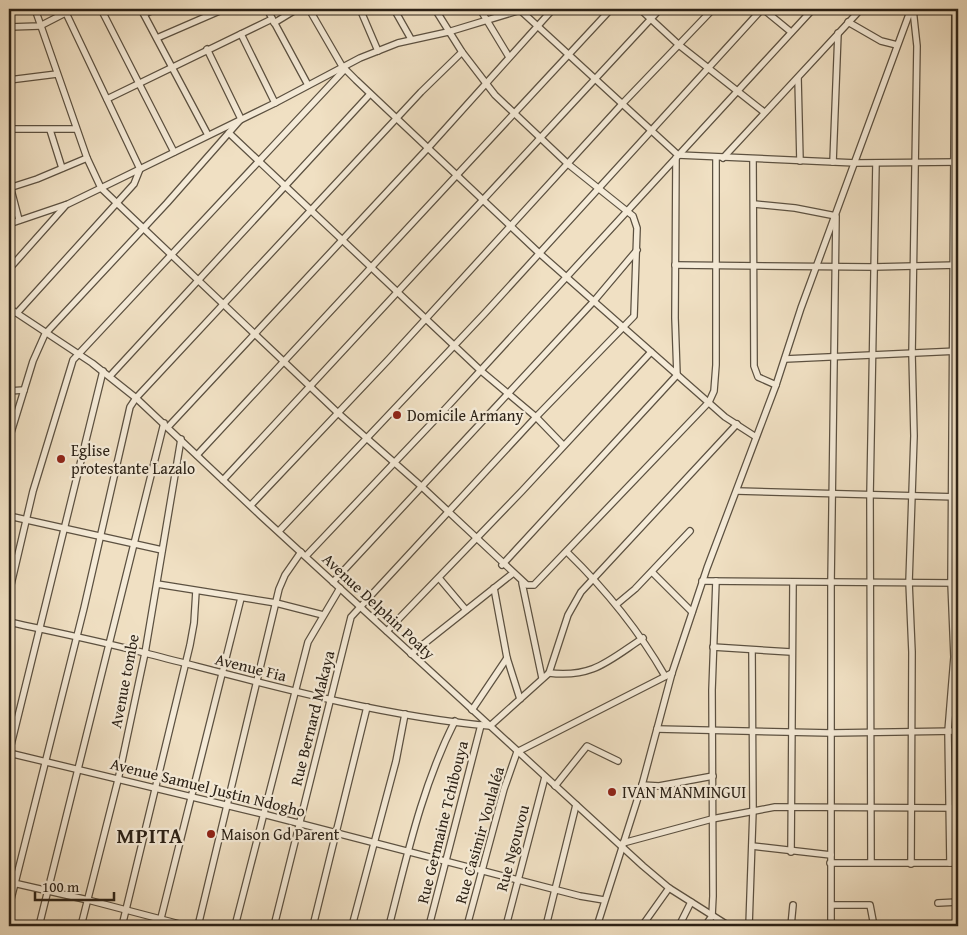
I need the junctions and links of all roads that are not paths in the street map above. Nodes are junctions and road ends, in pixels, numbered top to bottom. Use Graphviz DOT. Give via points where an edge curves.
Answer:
graph roads {
  1 [pos="34,9"];
  2 [pos="72,9"];
  3 [pos="101,9"];
  4 [pos="156,9"];
  5 [pos="224,9"];
  6 [pos="267,9"];
  7 [pos="296,9"];
  8 [pos="309,9"];
  9 [pos="360,9"];
  10 [pos="394,9"];
  11 [pos="435,9"];
  12 [pos="480,9"];
  13 [pos="522,9"];
  14 [pos="553,9"];
  15 [pos="611,9"];
  16 [pos="640,9"];
  17 [pos="660,9"];
  18 [pos="713,9"];
  19 [pos="762,9"];
  20 [pos="813,9"];
  21 [pos="861,9"];
  22 [pos="912,9"];
  23 [pos="955,9"];
  24 [pos="143,11"];
  25 [pos="500,12"];
  26 [pos="66,13"];
  27 [pos="650,19"];
  28 [pos="486,20"];
  29 [pos="273,21"];
  30 [pos="848,22"];
  31 [pos="40,26"];
  32 [pos="538,26"];
  33 [pos="9,27"];
  34 [pos="448,32"];
  35 [pos="792,32"];
  36 [pos="838,33"];
  37 [pos="241,34"];
  38 [pos="157,38"];
  39 [pos="411,39"];
  40 [pos="679,45"];
  41 [pos="897,45"];
  42 [pos="207,49"];
  43 [pos="378,51"];
  44 [pos="462,52"];
  45 [pos="569,54"];
  46 [pos="509,57"];
  47 [pos="173,66"];
  48 [pos="343,68"];
  49 [pos="708,68"];
  50 [pos="57,74"];
  51 [pos="595,77"];
  52 [pos="798,78"];
  53 [pos="9,80"];
  54 [pos="140,82"];
  55 [pos="484,84"];
  56 [pos="308,85"];
  57 [pos="738,91"];
  58 [pos="956,92"];
  59 [pos="370,94"];
  60 [pos="107,99"];
  61 [pos="275,103"];
  62 [pos="623,104"];
  63 [pos="764,112"];
  64 [pos="513,113"];
  65 [pos="241,119"];
  66 [pos="397,120"];
  67 [pos="223,127"];
  68 [pos="651,128"];
  69 [pos="9,129"];
  70 [pos="76,129"];
  71 [pos="50,130"];
  72 [pos="230,134"];
  73 [pos="208,135"];
  74 [pos="541,138"];
  75 [pos="428,148"];
  76 [pos="174,152"];
  77 [pos="677,156"];
  78 [pos="87,158"];
  79 [pos="720,158"];
  80 [pos="753,160"];
  81 [pos="800,161"];
  82 [pos="257,162"];
  83 [pos="834,162"];
  84 [pos="913,162"];
  85 [pos="955,162"];
  86 [pos="856,163"];
  87 [pos="568,164"];
  88 [pos="876,164"];
  89 [pos="62,168"];
  90 [pos="140,169"];
  91 [pos="457,175"];
  92 [pos="9,186"];
  93 [pos="285,187"];
  94 [pos="101,188"];
  95 [pos="597,188"];
  96 [pos="485,200"];
  97 [pos="68,204"];
  98 [pos="116,204"];
  99 [pos="754,204"];
  100 [pos="628,210"];
  101 [pos="311,211"];
  102 [pos="836,216"];
  103 [pos="19,220"];
  104 [pos="9,224"];
  105 [pos="511,226"];
  106 [pos="143,228"];
  107 [pos="342,240"];
  108 [pos="637,250"];
  109 [pos="538,252"];
  110 [pos="171,255"];
  111 [pos="675,265"];
  112 [pos="754,265"];
  113 [pos="956,265"];
  114 [pos="372,266"];
  115 [pos="716,266"];
  116 [pos="913,266"];
  117 [pos="816,267"];
  118 [pos="836,267"];
  119 [pos="873,267"];
  120 [pos="9,268"];
  121 [pos="566,276"];
  122 [pos="196,280"];
  123 [pos="398,292"];
  124 [pos="594,301"];
  125 [pos="224,306"];
  126 [pos="9,308"];
  127 [pos="17,312"];
  128 [pos="426,319"];
  129 [pos="623,327"];
  130 [pos="47,332"];
  131 [pos="255,334"];
  132 [pos="454,344"];
  133 [pos="956,351"];
  134 [pos="651,352"];
  135 [pos="77,353"];
  136 [pos="912,354"];
  137 [pos="873,356"];
  138 [pos="834,357"];
  139 [pos="785,359"];
  140 [pos="284,361"];
  141 [pos="480,370"];
  142 [pos="102,371"];
  143 [pos="110,376"];
  144 [pos="677,376"];
  145 [pos="776,385"];
  146 [pos="310,386"];
  147 [pos="24,390"];
  148 [pos="9,391"];
  149 [pos="508,394"];
  150 [pos="136,398"];
  151 [pos="709,402"];
  152 [pos="338,413"];
  153 [pos="536,418"];
  154 [pos="737,424"];
  155 [pos="166,425"];
  156 [pos="10,428"];
  157 [pos="367,437"];
  158 [pos="756,437"];
  159 [pos="181,439"];
  160 [pos="9,440"];
  161 [pos="563,445"];
  162 [pos="197,454"];
  163 [pos="394,461"];
  164 [pos="223,480"];
  165 [pos="421,486"];
  166 [pos="737,491"];
  167 [pos="832,494"];
  168 [pos="870,495"];
  169 [pos="912,496"];
  170 [pos="955,497"];
  171 [pos="250,505"];
  172 [pos="449,514"];
  173 [pos="9,516"];
  174 [pos="26,519"];
  175 [pos="63,528"];
  176 [pos="279,531"];
  177 [pos="690,532"];
  178 [pos="99,537"];
  179 [pos="475,539"];
  180 [pos="134,544"];
  181 [pos="162,550"];
  182 [pos="568,552"];
  183 [pos="304,554"];
  184 [pos="502,565"];
  185 [pos="652,572"];
  186 [pos="512,574"];
  187 [pos="593,577"];
  188 [pos="439,578"];
  189 [pos="702,581"];
  190 [pos="716,581"];
  191 [pos="333,582"];
  192 [pos="793,582"];
  193 [pos="871,582"];
  194 [pos="909,582"];
  195 [pos="522,583"];
  196 [pos="830,583"];
  197 [pos="955,583"];
  198 [pos="156,584"];
  199 [pos="340,588"];
  200 [pos="494,588"];
  201 [pos="196,590"];
  202 [pos="9,593"];
  203 [pos="241,598"];
  204 [pos="276,603"];
  205 [pos="617,604"];
  206 [pos="360,607"];
  207 [pos="466,610"];
  208 [pos="692,612"];
  209 [pos="323,615"];
  210 [pos="9,622"];
  211 [pos="39,628"];
  212 [pos="387,631"];
  213 [pos="75,636"];
  214 [pos="643,638"];
  215 [pos="109,644"];
  216 [pos="713,648"];
  217 [pos="752,650"];
  218 [pos="791,652"];
  219 [pos="145,653"];
  220 [pos="411,654"];
  221 [pos="507,658"];
  222 [pos="186,664"];
  223 [pos="220,673"];
  224 [pos="549,673"];
  225 [pos="672,673"];
  226 [pos="665,676"];
  227 [pos="542,678"];
  228 [pos="258,682"];
  229 [pos="295,692"];
  230 [pos="520,698"];
  231 [pos="330,701"];
  232 [pos="367,708"];
  233 [pos="472,710"];
  234 [pos="405,714"];
  235 [pos="455,721"];
  236 [pos="481,725"];
  237 [pos="490,726"];
  238 [pos="656,729"];
  239 [pos="752,730"];
  240 [pos="712,731"];
  241 [pos="948,731"];
  242 [pos="958,731"];
  243 [pos="793,733"];
  244 [pos="831,733"];
  245 [pos="870,733"];
  246 [pos="911,733"];
  247 [pos="518,752"];
  248 [pos="9,753"];
  249 [pos="618,761"];
  250 [pos="45,762"];
  251 [pos="79,770"];
  252 [pos="713,776"];
  253 [pos="545,777"];
  254 [pos="118,780"];
  255 [pos="642,785"];
  256 [pos="554,786"];
  257 [pos="156,789"];
  258 [pos="190,798"];
  259 [pos="576,805"];
  260 [pos="831,806"];
  261 [pos="227,807"];
  262 [pos="791,807"];
  263 [pos="871,808"];
  264 [pos="910,808"];
  265 [pos="949,808"];
  266 [pos="958,808"];
  267 [pos="753,810"];
  268 [pos="263,814"];
  269 [pos="712,819"];
  270 [pos="299,824"];
  271 [pos="336,833"];
  272 [pos="372,842"];
  273 [pos="622,844"];
  274 [pos="752,846"];
  275 [pos="407,851"];
  276 [pos="791,852"];
  277 [pos="831,855"];
  278 [pos="446,861"];
  279 [pos="871,862"];
  280 [pos="830,863"];
  281 [pos="911,864"];
  282 [pos="950,864"];
  283 [pos="958,864"];
  284 [pos="482,870"];
  285 [pos="517,878"];
  286 [pos="12,883"];
  287 [pos="668,888"];
  288 [pos="556,890"];
  289 [pos="47,891"];
  290 [pos="88,900"];
  291 [pos="604,900"];
  292 [pos="690,902"];
  293 [pos="958,902"];
  294 [pos="938,903"];
  295 [pos="832,904"];
  296 [pos="793,906"];
  297 [pos="9,907"];
  298 [pos="125,911"];
  299 [pos="712,916"];
  300 [pos="159,923"];
  301 [pos="39,926"];
  302 [pos="81,926"];
  303 [pos="122,926"];
  304 [pos="187,926"];
  305 [pos="198,926"];
  306 [pos="235,926"];
  307 [pos="274,926"];
  308 [pos="313,926"];
  309 [pos="352,926"];
  310 [pos="389,926"];
  311 [pos="429,926"];
  312 [pos="468,926"];
  313 [pos="506,926"];
  314 [pos="546,926"];
  315 [pos="597,926"];
  316 [pos="642,926"];
  317 [pos="679,926"];
  318 [pos="705,926"];
  319 [pos="729,926"];
  320 [pos="749,926"];
  321 [pos="791,926"];
  322 [pos="831,926"];
  323 [pos="874,926"];
  1 -- 31 [label="street"];
  2 -- 26 [label="street"];
  3 -- 54 [label="street"];
  4 -- 24 [label="street"];
  5 -- 38 [label="street"];
  6 -- 29 [label="street"];
  7 -- 29 [label="street"];
  8 -- 48 [label="street"];
  9 -- 43 [label="street"];
  10 -- 39 [label="street"];
  11 -- 34 [label="street"];
  12 -- 28 [label="street"];
  13 -- 25 [label="street"];
  13 -- 32 [label="street"];
  14 -- 32 [label="street"];
  15 -- 45 [label="street"];
  16 -- 27 [label="street"];
  17 -- 27 [label="street"];
  18 -- 40 [label="street"];
  19 -- 35 [label="street"];
  19 -- 49 [label="street"];
  20 -- 35 [label="street"];
  21 -- 30 [label="street"];
  22 -- 41 [label="street"];
  22 -- 84 [label="street" via="917,46"];
  23 -- 58 [label="street"];
  24 -- 38 [label="street"];
  25 -- 28 [label="street"];
  26 -- 31 [label="street"];
  26 -- 60 [label="street"];
  27 -- 40 [label="street"];
  27 -- 51 [label="street"];
  28 -- 34 [label="street"];
  28 -- 46 [label="street"];
  29 -- 37 [label="street"];
  29 -- 56 [label="street"];
  30 -- 36 [label="street"];
  30 -- 41 [label="street" via="881,41"];
  31 -- 33 [label="street"];
  31 -- 50 [label="street"];
  32 -- 45 [label="street"];
  32 -- 46 [label="street"];
  34 -- 39 [label="street"];
  34 -- 44 [label="street"];
  35 -- 57 [label="street"];
  36 -- 52 [label="street"];
  36 -- 83 [label="street"];
  37 -- 42 [label="street"];
  37 -- 61 [label="street"];
  38 -- 47 [label="street"];
  39 -- 43 [label="street"];
  40 -- 49 [label="street"];
  40 -- 62 [label="street"];
  41 -- 86 [label="street"];
  42 -- 47 [label="street"];
  42 -- 65 [label="street"];
  43 -- 48 [label="street"];
  44 -- 55 [label="street"];
  44 -- 66 [label="street"];
  45 -- 51 [label="street"];
  45 -- 64 [label="street"];
  46 -- 55 [label="street"];
  47 -- 54 [label="street"];
  47 -- 73 [label="street"];
  48 -- 56 [label="street"];
  48 -- 59 [label="street"];
  48 -- 82 [label="street"];
  49 -- 57 [label="street"];
  49 -- 68 [label="street"];
  50 -- 53 [label="street"];
  50 -- 70 [label="street"];
  51 -- 62 [label="street"];
  51 -- 74 [label="street"];
  52 -- 63 [label="street"];
  52 -- 81 [label="street"];
  54 -- 60 [label="street"];
  54 -- 76 [label="street"];
  55 -- 64 [label="street"];
  55 -- 75 [label="street"];
  56 -- 61 [label="street"];
  57 -- 63 [label="street"];
  57 -- 77 [label="street"];
  58 -- 85 [label="street"];
  59 -- 66 [label="street"];
  59 -- 93 [label="street"];
  60 -- 90 [label="street"];
  61 -- 65 [label="street"];
  62 -- 68 [label="street"];
  62 -- 87 [label="street"];
  63 -- 79 [label="street"];
  64 -- 74 [label="street"];
  64 -- 91 [label="street"];
  65 -- 67 [label="street"];
  65 -- 72 [label="street"];
  66 -- 75 [label="street"];
  66 -- 101 [label="street"];
  67 -- 72 [label="street"];
  67 -- 73 [label="street"];
  68 -- 77 [label="street"];
  68 -- 95 [label="street"];
  69 -- 71 [label="street"];
  70 -- 71 [label="street"];
  70 -- 78 [label="street"];
  71 -- 89 [label="street"];
  72 -- 82 [label="street"];
  72 -- 106 [label="street"];
  73 -- 76 [label="street"];
  74 -- 87 [label="street"];
  74 -- 96 [label="street"];
  75 -- 91 [label="street"];
  75 -- 107 [label="street"];
  76 -- 90 [label="street"];
  77 -- 79 [label="street"];
  77 -- 100 [label="street"];
  77 -- 111 [label="street"];
  78 -- 89 [label="street"];
  78 -- 94 [label="street"];
  79 -- 80 [label="street"];
  79 -- 115 [label="street"];
  80 -- 81 [label="street"];
  80 -- 99 [label="street"];
  81 -- 83 [label="street"];
  82 -- 93 [label="street"];
  82 -- 110 [label="street"];
  83 -- 86 [label="street"];
  84 -- 85 [label="street"];
  84 -- 88 [label="street"];
  84 -- 116 [label="street"];
  85 -- 113 [label="street"];
  86 -- 88 [label="street"];
  86 -- 102 [label="street"];
  87 -- 95 [label="street"];
  87 -- 105 [label="street"];
  88 -- 119 [label="street"];
  89 -- 92 [label="street"];
  90 -- 94 [label="street"];
  90 -- 98 [label="street" via="137,180"];
  91 -- 96 [label="street"];
  91 -- 114 [label="street"];
  92 -- 103 [label="street"];
  93 -- 101 [label="street"];
  93 -- 122 [label="street"];
  94 -- 97 [label="street"];
  94 -- 98 [label="street"];
  95 -- 100 [label="street"];
  95 -- 109 [label="street"];
  96 -- 105 [label="street"];
  96 -- 123 [label="street"];
  97 -- 103 [label="street"];
  97 -- 120 [label="street"];
  98 -- 106 [label="street"];
  98 -- 127 [label="street"];
  99 -- 102 [label="street"];
  99 -- 112 [label="street"];
  100 -- 108 [label="street, Rue Bernard Makaya" via="636,221"];
  100 -- 121 [label="street"];
  101 -- 107 [label="street"];
  101 -- 125 [label="street"];
  102 -- 117 [label="street"];
  102 -- 118 [label="street"];
  103 -- 104 [label="street"];
  105 -- 109 [label="street"];
  105 -- 128 [label="street"];
  106 -- 110 [label="street"];
  106 -- 130 [label="street"];
  107 -- 114 [label="street"];
  107 -- 131 [label="street"];
  108 -- 124 [label="street"];
  108 -- 129 [label="street, Rue Bernard Makaya" via="634,316"];
  109 -- 121 [label="street"];
  109 -- 132 [label="street"];
  110 -- 122 [label="street"];
  110 -- 135 [label="street"];
  111 -- 115 [label="street"];
  111 -- 144 [label="street"];
  112 -- 115 [label="street"];
  112 -- 117 [label="street"];
  112 -- 145 [label="street" via="756,374"];
  113 -- 116 [label="street"];
  113 -- 133 [label="street"];
  114 -- 123 [label="street"];
  114 -- 140 [label="street"];
  115 -- 151 [label="street" via="716,365 714,391"];
  116 -- 119 [label="street"];
  116 -- 136 [label="street"];
  117 -- 118 [label="street"];
  117 -- 139 [label="street"];
  118 -- 119 [label="street"];
  118 -- 138 [label="street"];
  119 -- 137 [label="street"];
  121 -- 124 [label="street"];
  121 -- 141 [label="street"];
  122 -- 125 [label="street"];
  122 -- 143 [label="street"];
  123 -- 128 [label="street"];
  123 -- 146 [label="street"];
  124 -- 129 [label="street"];
  124 -- 149 [label="street"];
  125 -- 131 [label="street"];
  125 -- 150 [label="street"];
  126 -- 127 [label="street, Avenue Delphin Poaty"];
  127 -- 130 [label="street, Avenue Delphin Poaty"];
  128 -- 132 [label="street"];
  128 -- 152 [label="street"];
  129 -- 134 [label="street"];
  129 -- 153 [label="street, Rue Bernard Makaya"];
  130 -- 135 [label="street, Avenue Delphin Poaty"];
  130 -- 147 [label="street"];
  131 -- 140 [label="street"];
  131 -- 155 [label="street"];
  132 -- 141 [label="street"];
  132 -- 157 [label="street"];
  133 -- 136 [label="street"];
  133 -- 170 [label="street"];
  134 -- 144 [label="street"];
  134 -- 161 [label="street"];
  135 -- 142 [label="street, Avenue Delphin Poaty"];
  135 -- 174 [label="street" via="64,385"];
  136 -- 137 [label="street"];
  136 -- 169 [label="street"];
  137 -- 138 [label="street"];
  137 -- 168 [label="street"];
  138 -- 139 [label="street"];
  138 -- 167 [label="street"];
  139 -- 145 [label="street"];
  140 -- 146 [label="street"];
  140 -- 162 [label="street"];
  141 -- 149 [label="street"];
  141 -- 163 [label="street"];
  142 -- 143 [label="street, Avenue Delphin Poaty"];
  142 -- 175 [label="street"];
  143 -- 150 [label="street, Avenue Delphin Poaty"];
  144 -- 151 [label="street"];
  144 -- 184 [label="street"];
  145 -- 158 [label="street"];
  146 -- 152 [label="street"];
  146 -- 164 [label="street"];
  147 -- 148 [label="street"];
  147 -- 156 [label="street"];
  149 -- 153 [label="street"];
  149 -- 165 [label="street"];
  150 -- 155 [label="street, Avenue Delphin Poaty"];
  150 -- 178 [label="street" via="128,415"];
  151 -- 154 [label="street"];
  151 -- 182 [label="street"];
  152 -- 157 [label="street"];
  152 -- 171 [label="street"];
  153 -- 161 [label="street"];
  153 -- 172 [label="street, Rue Bernard Makaya"];
  154 -- 158 [label="street"];
  154 -- 187 [label="street"];
  155 -- 159 [label="street, Avenue Delphin Poaty"];
  155 -- 180 [label="street"];
  156 -- 160 [label="street"];
  157 -- 163 [label="street"];
  157 -- 176 [label="street"];
  158 -- 166 [label="street"];
  159 -- 162 [label="street, Avenue Delphin Poaty"];
  159 -- 181 [label="street, Avenue tombe"];
  161 -- 179 [label="street"];
  162 -- 164 [label="street, Avenue Delphin Poaty"];
  163 -- 165 [label="street"];
  163 -- 183 [label="street"];
  164 -- 171 [label="street, Avenue Delphin Poaty"];
  165 -- 172 [label="street"];
  165 -- 191 [label="street"];
  166 -- 167 [label="street"];
  166 -- 189 [label="street"];
  167 -- 168 [label="street"];
  167 -- 196 [label="street"];
  168 -- 169 [label="street"];
  168 -- 193 [label="street"];
  169 -- 170 [label="street"];
  169 -- 194 [label="street"];
  170 -- 197 [label="street"];
  171 -- 176 [label="street, Avenue Delphin Poaty"];
  172 -- 179 [label="street"];
  172 -- 206 [label="street, Rue Bernard Makaya"];
  173 -- 174 [label="street"];
  174 -- 175 [label="street"];
  174 -- 202 [label="street"];
  175 -- 178 [label="street"];
  175 -- 211 [label="street"];
  176 -- 183 [label="street, Avenue Delphin Poaty"];
  177 -- 185 [label="street"];
  178 -- 180 [label="street"];
  178 -- 213 [label="street"];
  179 -- 184 [label="street"];
  179 -- 188 [label="street"];
  180 -- 181 [label="street"];
  180 -- 215 [label="street"];
  181 -- 198 [label="street, Avenue tombe"];
  182 -- 187 [label="street"];
  182 -- 195 [label="street" via="534,585"];
  183 -- 191 [label="street, Avenue Delphin Poaty"];
  183 -- 204 [label="street" via="285,574"];
  184 -- 186 [label="street"];
  185 -- 205 [label="street"];
  185 -- 208 [label="street"];
  186 -- 195 [label="street"];
  186 -- 200 [label="street"];
  187 -- 205 [label="street"];
  187 -- 224 [label="street" via="573,605"];
  188 -- 207 [label="street"];
  188 -- 212 [label="street"];
  189 -- 190 [label="street"];
  189 -- 208 [label="street"];
  190 -- 192 [label="street"];
  190 -- 216 [label="street"];
  191 -- 199 [label="street, Avenue Delphin Poaty"];
  192 -- 196 [label="street"];
  192 -- 218 [label="street"];
  193 -- 194 [label="street"];
  193 -- 196 [label="street"];
  193 -- 245 [label="street"];
  194 -- 197 [label="street"];
  194 -- 246 [label="street"];
  195 -- 227 [label="street"];
  196 -- 244 [label="street"];
  197 -- 241 [label="street"];
  198 -- 201 [label="street"];
  198 -- 219 [label="street, Avenue tombe"];
  199 -- 206 [label="street, Avenue Delphin Poaty"];
  199 -- 209 [label="street"];
  200 -- 207 [label="street"];
  200 -- 221 [label="street"];
  201 -- 203 [label="street"];
  201 -- 222 [label="street"];
  203 -- 204 [label="street"];
  203 -- 223 [label="street"];
  204 -- 209 [label="street"];
  204 -- 228 [label="street"];
  205 -- 214 [label="street"];
  206 -- 212 [label="street, Avenue Delphin Poaty"];
  206 -- 231 [label="street, Rue Bernard Makaya" via="351,617"];
  207 -- 220 [label="street"];
  208 -- 225 [label="street"];
  209 -- 229 [label="street" via="308,642"];
  210 -- 211 [label="street, Avenue Fia"];
  211 -- 213 [label="street, Avenue Fia"];
  211 -- 248 [label="street"];
  212 -- 220 [label="street, Avenue Delphin Poaty"];
  213 -- 215 [label="street, Avenue Fia"];
  213 -- 250 [label="street"];
  214 -- 224 [label="street" via="587,672 570,675"];
  214 -- 226 [label="street"];
  215 -- 219 [label="street, Avenue Fia"];
  215 -- 251 [label="street"];
  216 -- 217 [label="street"];
  216 -- 240 [label="street"];
  217 -- 218 [label="street"];
  217 -- 239 [label="street"];
  218 -- 243 [label="street"];
  219 -- 222 [label="street, Avenue Fia"];
  219 -- 254 [label="street, Avenue tombe"];
  220 -- 233 [label="street, Avenue Delphin Poaty"];
  221 -- 230 [label="street"];
  221 -- 233 [label="street"];
  222 -- 223 [label="street, Avenue Fia"];
  222 -- 257 [label="street"];
  223 -- 228 [label="street, Avenue Fia"];
  223 -- 258 [label="street"];
  224 -- 227 [label="street"];
  225 -- 226 [label="street"];
  225 -- 238 [label="street"];
  226 -- 247 [label="street"];
  227 -- 230 [label="street"];
  228 -- 229 [label="street, Avenue Fia"];
  228 -- 261 [label="street"];
  229 -- 231 [label="street, Avenue Fia"];
  229 -- 268 [label="street"];
  230 -- 237 [label="street"];
  231 -- 232 [label="street, Avenue Fia"];
  231 -- 270 [label="street, Rue Bernard Makaya"];
  232 -- 234 [label="street, Avenue Fia"];
  232 -- 271 [label="street"];
  233 -- 237 [label="street, Avenue Delphin Poaty"];
  234 -- 235 [label="street, Avenue Fia"];
  234 -- 272 [label="street" via="396,761"];
  235 -- 236 [label="street, Avenue Fia"];
  235 -- 275 [label="street" via="428,780"];
  236 -- 237 [label="street, Avenue Fia"];
  236 -- 278 [label="street, Rue Germaine Tchibouya"];
  237 -- 247 [label="street, Avenue Delphin Poaty"];
  238 -- 240 [label="street"];
  238 -- 255 [label="street"];
  239 -- 240 [label="street"];
  239 -- 243 [label="street"];
  239 -- 267 [label="street"];
  240 -- 252 [label="street"];
  241 -- 242 [label="street"];
  241 -- 246 [label="street"];
  241 -- 265 [label="street"];
  243 -- 244 [label="street"];
  243 -- 262 [label="street"];
  244 -- 245 [label="street"];
  244 -- 260 [label="street"];
  245 -- 246 [label="street"];
  245 -- 263 [label="street"];
  246 -- 264 [label="street"];
  247 -- 253 [label="street, Avenue Delphin Poaty"];
  247 -- 284 [label="street, Rue Casimir Voulaléa"];
  248 -- 250 [label="street, Avenue Samuel Justin Ndogho"];
  249 -- 256 [label="street" via="587,746"];
  250 -- 251 [label="street, Avenue Samuel Justin Ndogho"];
  250 -- 286 [label="street"];
  251 -- 254 [label="street, Avenue Samuel Justin Ndogho"];
  251 -- 289 [label="street"];
  252 -- 255 [label="street" via="659,786"];
  252 -- 269 [label="street"];
  253 -- 256 [label="street, Avenue Delphin Poaty"];
  253 -- 285 [label="street, Rue Ngouvou"];
  254 -- 257 [label="street, Avenue Samuel Justin Ndogho"];
  254 -- 290 [label="street, Avenue tombe"];
  255 -- 273 [label="street"];
  256 -- 259 [label="street, Avenue Delphin Poaty"];
  257 -- 258 [label="street, Avenue Samuel Justin Ndogho"];
  257 -- 298 [label="street"];
  258 -- 261 [label="street, Avenue Samuel Justin Ndogho"];
  258 -- 300 [label="street"];
  259 -- 273 [label="street, Avenue Delphin Poaty"];
  259 -- 288 [label="street"];
  260 -- 262 [label="street"];
  260 -- 263 [label="street"];
  260 -- 277 [label="street"];
  261 -- 268 [label="street, Avenue Samuel Justin Ndogho"];
  261 -- 305 [label="street"];
  262 -- 267 [label="street"];
  262 -- 276 [label="street"];
  263 -- 264 [label="street"];
  263 -- 279 [label="street"];
  264 -- 265 [label="street"];
  264 -- 281 [label="street"];
  265 -- 266 [label="street"];
  265 -- 282 [label="street"];
  267 -- 269 [label="street"];
  267 -- 274 [label="street"];
  268 -- 270 [label="street, Avenue Samuel Justin Ndogho"];
  268 -- 306 [label="street"];
  269 -- 273 [label="street"];
  269 -- 299 [label="street"];
  270 -- 271 [label="street, Avenue Samuel Justin Ndogho"];
  270 -- 307 [label="street, Rue Bernard Makaya"];
  271 -- 272 [label="street, Avenue Samuel Justin Ndogho"];
  271 -- 308 [label="street"];
  272 -- 275 [label="street, Avenue Samuel Justin Ndogho"];
  272 -- 309 [label="street"];
  273 -- 287 [label="street, Avenue Delphin Poaty"];
  273 -- 291 [label="street"];
  274 -- 276 [label="street"];
  274 -- 320 [label="street"];
  275 -- 278 [label="street, Avenue Samuel Justin Ndogho"];
  275 -- 310 [label="street"];
  276 -- 277 [label="street"];
  277 -- 280 [label="street"];
  278 -- 284 [label="street, Avenue Samuel Justin Ndogho"];
  278 -- 311 [label="street, Rue Germaine Tchibouya"];
  279 -- 280 [label="street"];
  279 -- 281 [label="street"];
  280 -- 295 [label="street"];
  281 -- 282 [label="street"];
  282 -- 283 [label="street"];
  284 -- 285 [label="street, Avenue Samuel Justin Ndogho"];
  284 -- 312 [label="street, Rue Casimir Voulaléa"];
  285 -- 288 [label="street, Avenue Samuel Justin Ndogho"];
  285 -- 313 [label="street, Rue Ngouvou"];
  286 -- 289 [label="street"];
  286 -- 297 [label="street"];
  287 -- 292 [label="street, Avenue Delphin Poaty"];
  287 -- 316 [label="street"];
  288 -- 291 [label="street, Avenue Samuel Justin Ndogho"];
  288 -- 314 [label="street"];
  289 -- 290 [label="street"];
  289 -- 301 [label="street"];
  290 -- 298 [label="street"];
  290 -- 302 [label="street, Avenue tombe"];
  291 -- 315 [label="street"];
  292 -- 299 [label="street, Avenue Delphin Poaty"];
  292 -- 317 [label="street"];
  293 -- 294 [label="street"];
  295 -- 322 [label="street"];
  295 -- 323 [label="street" via="870,905"];
  296 -- 321 [label="street"];
  298 -- 300 [label="street"];
  298 -- 303 [label="street"];
  299 -- 318 [label="street"];
  299 -- 319 [label="street, Avenue Delphin Poaty"];
  300 -- 304 [label="street"];
}
